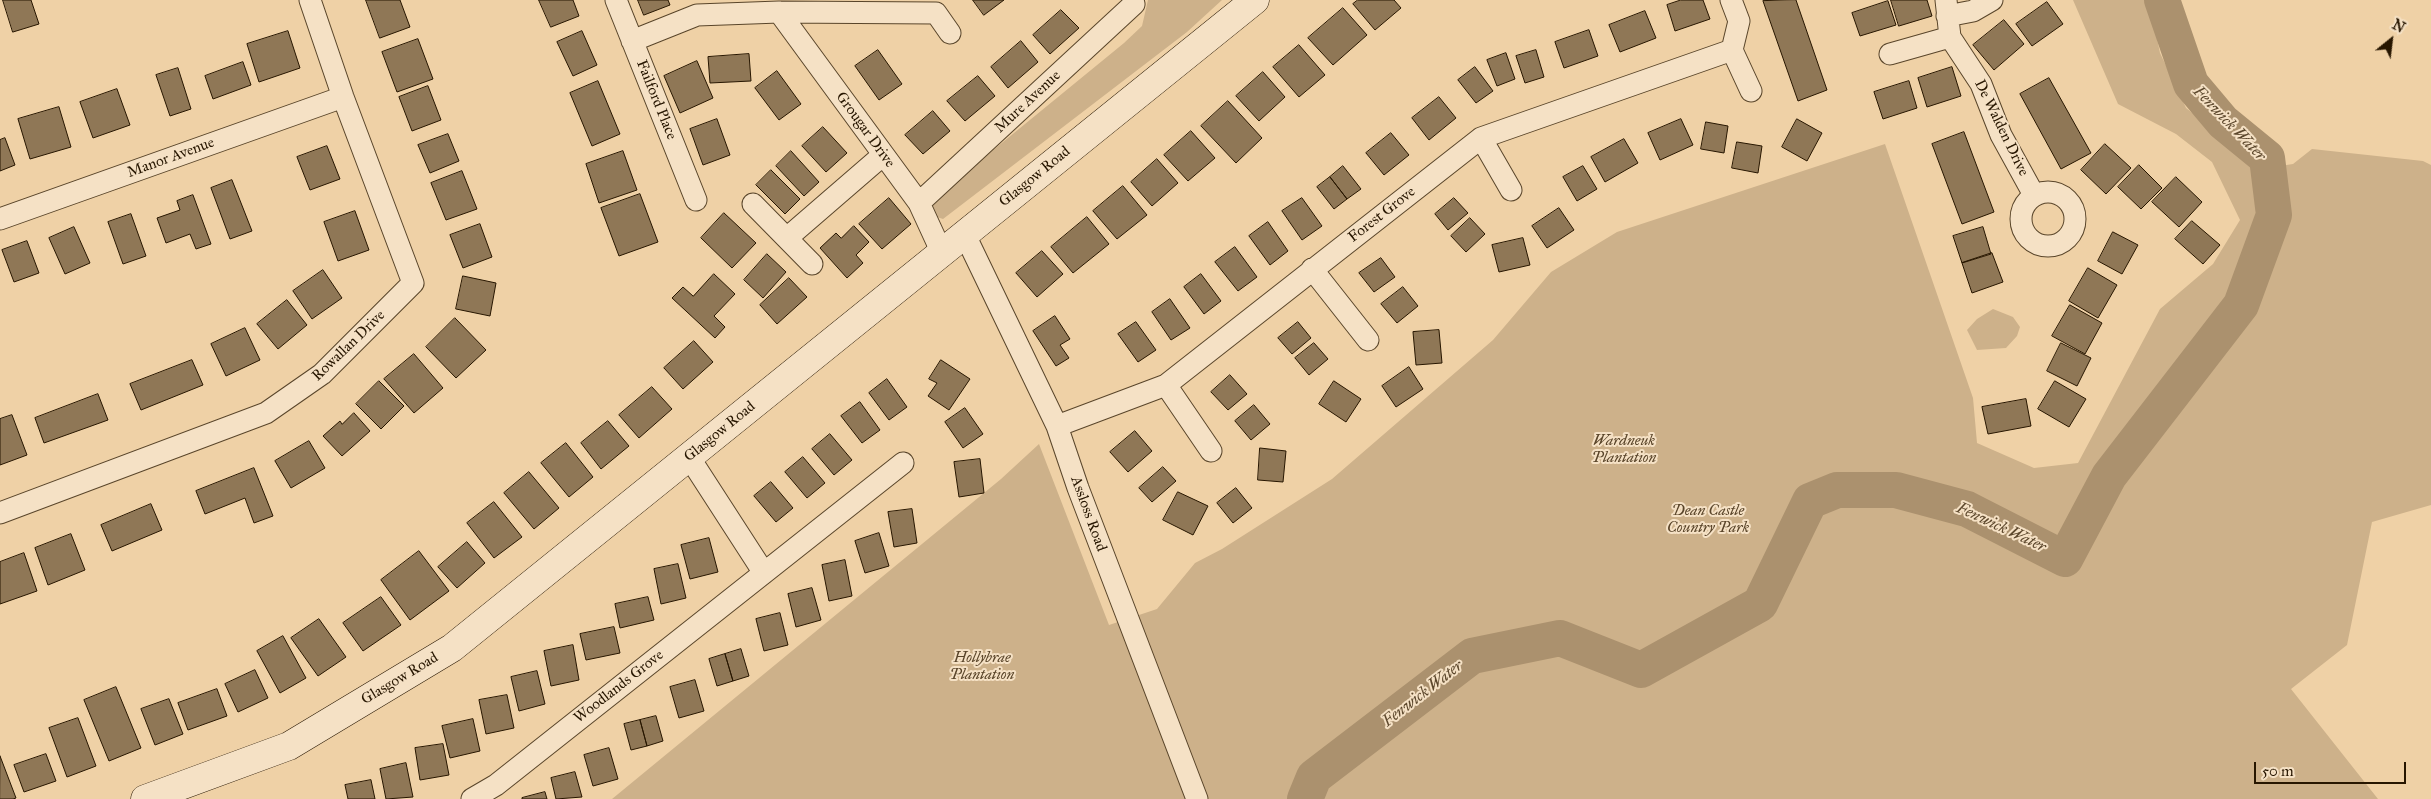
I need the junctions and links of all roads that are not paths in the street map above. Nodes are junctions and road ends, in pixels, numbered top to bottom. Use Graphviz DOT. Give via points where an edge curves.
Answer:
graph roads {
  1 [pos="310,0"];
  2 [pos="616,0"];
  3 [pos="1133,0"];
  4 [pos="1255,0"];
  5 [pos="1731,0"];
  6 [pos="1992,0"];
  7 [pos="1946,8"];
  8 [pos="780,12"];
  9 [pos="950,33"];
  10 [pos="1950,37"];
  11 [pos="632,41"];
  12 [pos="1732,50"];
  13 [pos="1890,54"];
  14 [pos="1751,91"];
  15 [pos="342,97"];
  16 [pos="1481,138"];
  17 [pos="883,155"];
  18 [pos="1511,190"];
  19 [pos="2034,195"];
  20 [pos="696,200"];
  21 [pos="920,203"];
  22 [pos="753,204"];
  23 [pos="0,219"];
  24 [pos="965,235"];
  25 [pos="787,238"];
  26 [pos="942,253"];
  27 [pos="812,264"];
  28 [pos="1312,269"];
  29 [pos="1368,340"];
  30 [pos="1166,385"];
  31 [pos="1057,426"];
  32 [pos="1211,451"];
  33 [pos="689,457"];
  34 [pos="903,463"];
  35 [pos="0,513"];
  36 [pos="764,572"];
  37 [pos="146,799"];
  38 [pos="472,799"];
  39 [pos="1197,799"];
  1 -- 15 [label="street, Rowallan Drive"];
  2 -- 11 [label="street, Failford Place"];
  3 -- 21 [label="street, Mure Avenue" via="1134,4"];
  4 -- 24 [label="main road, Glasgow Road"];
  5 -- 12 [label="street" via="1739,21"];
  6 -- 7 [label="street" via="1973,12"];
  7 -- 10 [label="street, De Walden Drive"];
  8 -- 9 [label="street" via="936,13"];
  8 -- 11 [label="street" via="697,15"];
  8 -- 17 [label="street, Grougar Drive"];
  10 -- 13 [label="street"];
  10 -- 19 [label="street, De Walden Drive" via="1981,84 2001,135"];
  11 -- 20 [label="street, Failford Place"];
  12 -- 14 [label="street"];
  12 -- 16 [label="street, Forest Grove"];
  15 -- 23 [label="street, Manor Avenue"];
  15 -- 35 [label="street, Rowallan Drive" via="413,283 322,374 266,413"];
  16 -- 18 [label="street"];
  16 -- 28 [label="street, Forest Grove"];
  17 -- 21 [label="street, Grougar Drive"];
  17 -- 25 [label="street"];
  21 -- 26 [label="street, Grougar Drive"];
  22 -- 25 [label="street"];
  24 -- 26 [label="main road, Glasgow Road"];
  24 -- 31 [label="street, Assloss Road"];
  25 -- 27 [label="street"];
  26 -- 33 [label="main road, Glasgow Road"];
  28 -- 29 [label="street"];
  28 -- 30 [label="street, Forest Grove"];
  30 -- 31 [label="street, Forest Grove"];
  30 -- 32 [label="street"];
  31 -- 39 [label="street, Assloss Road"];
  33 -- 36 [label="street"];
  33 -- 37 [label="main road, Glasgow Road" via="452,648 289,746"];
  34 -- 36 [label="street, Woodlands Grove"];
  36 -- 38 [label="street, Woodlands Grove" via="496,785"];
}
